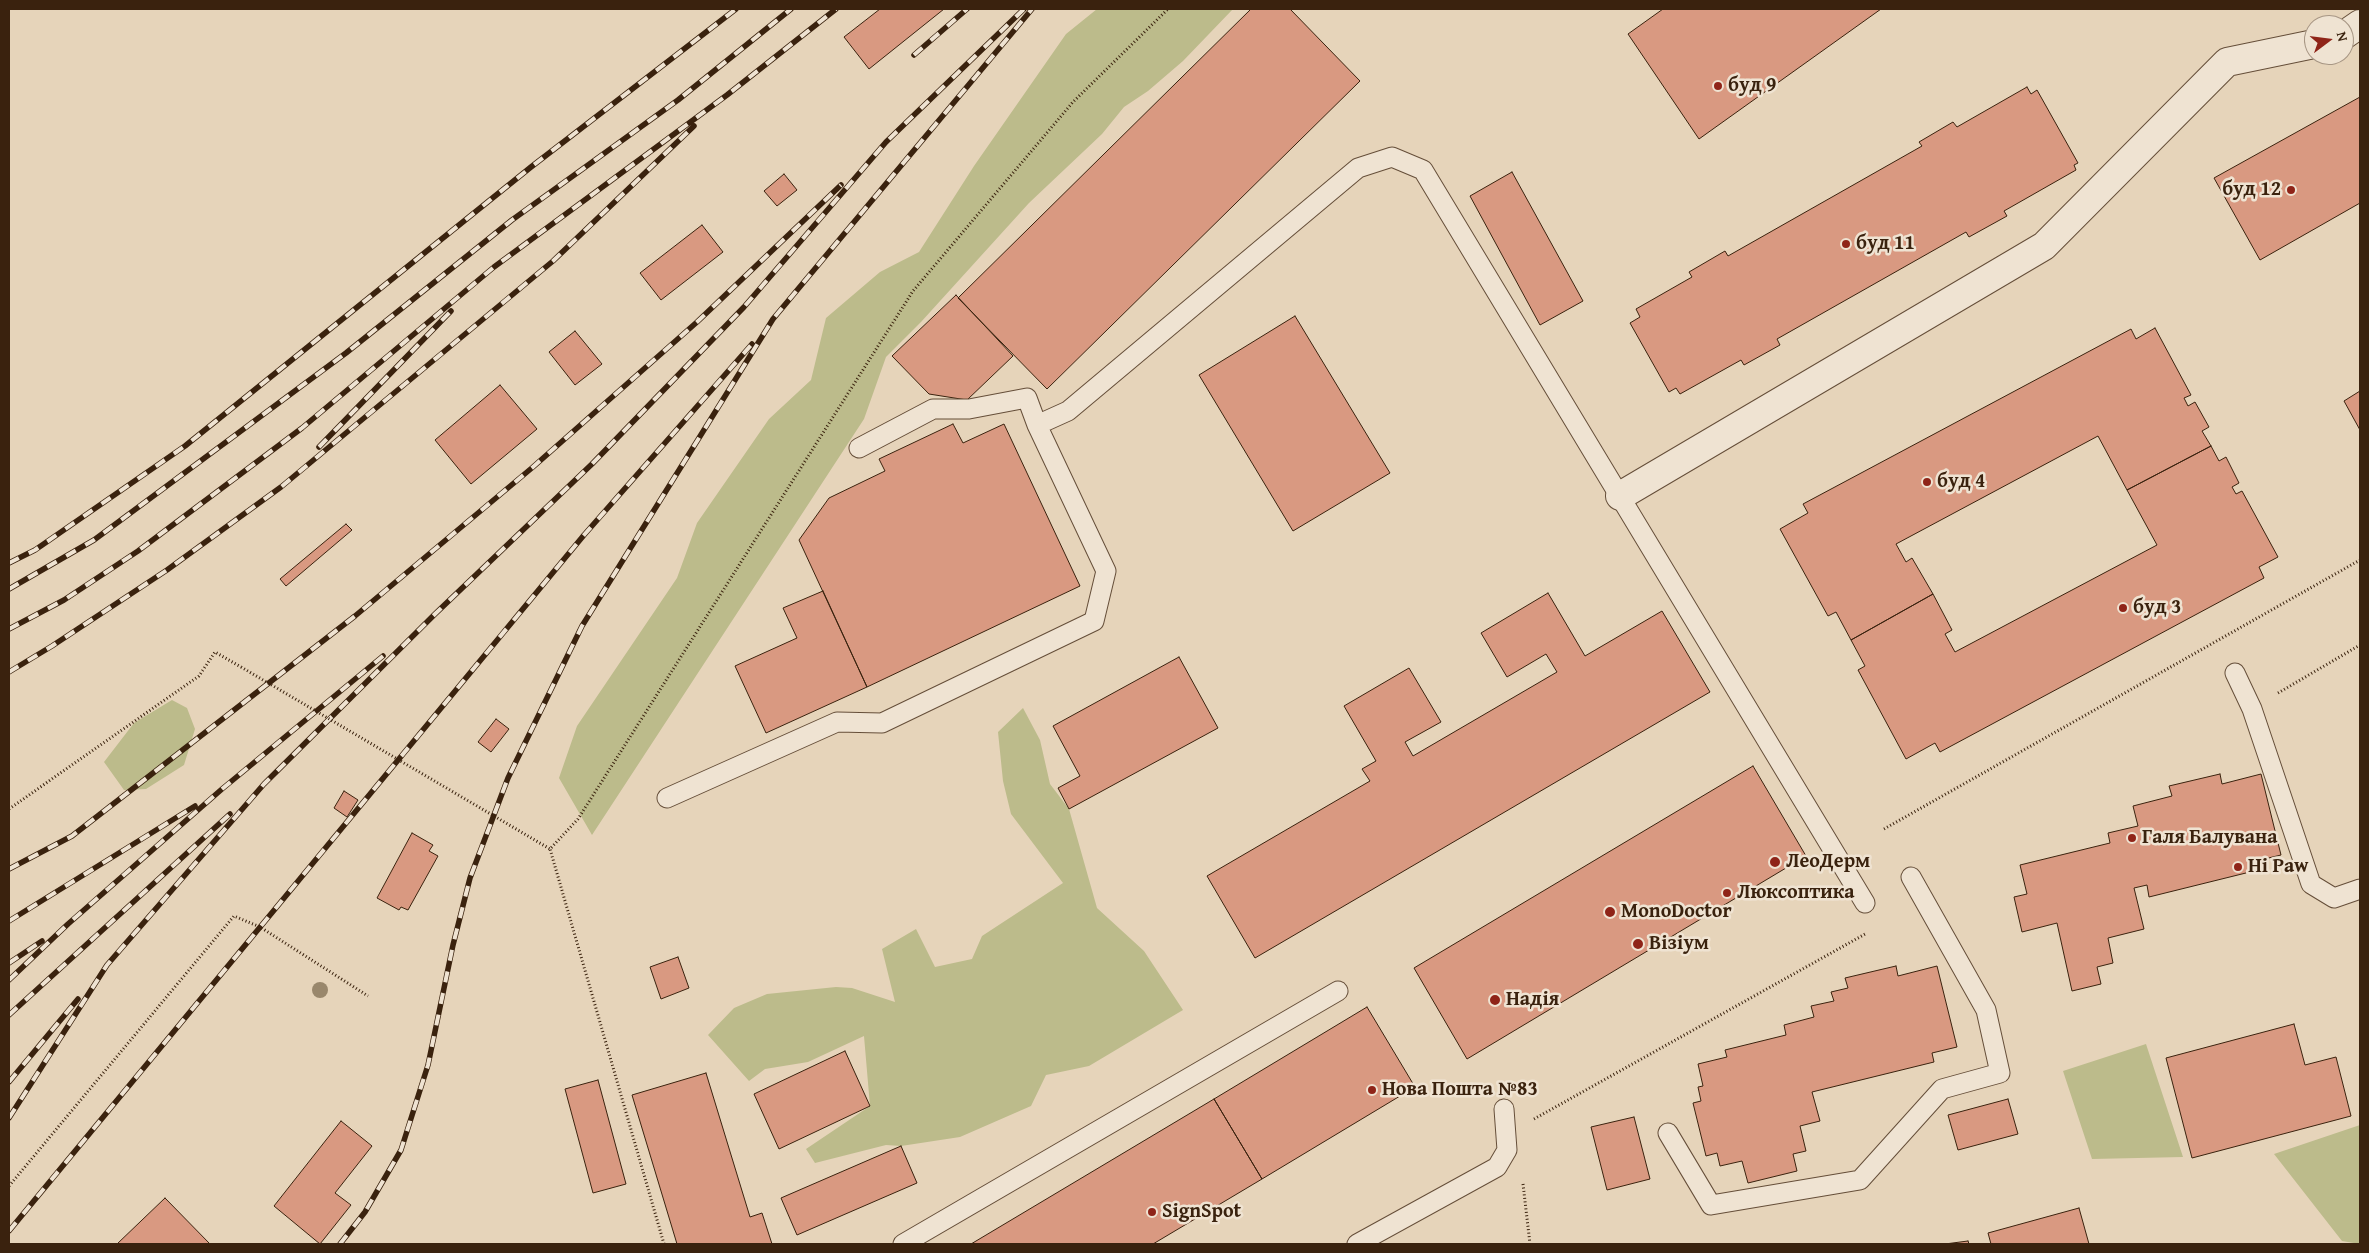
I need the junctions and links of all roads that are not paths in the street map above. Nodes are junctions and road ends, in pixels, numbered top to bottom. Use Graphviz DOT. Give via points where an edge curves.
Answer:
graph roads {
  1 [pos="2304,46"];
  2 [pos="1037,425"];
  3 [pos="859,448"];
  4 [pos="1620,496"];
  5 [pos="2235,673"];
  6 [pos="667,798"];
  7 [pos="1911,877"];
  8 [pos="2360,889"];
  9 [pos="1865,903"];
  10 [pos="1338,991"];
  11 [pos="1504,1109"];
  12 [pos="1668,1133"];
  13 [pos="903,1244"];
  14 [pos="1357,1244"];
  1 -- 4 [label="street" via="2227,62 2044,246"];
  2 -- 3 [label="lane" via="1027,398 969,409 933,409"];
  2 -- 4 [label="lane" via="1068,411 1358,168 1392,157 1423,170"];
  2 -- 6 [label="lane" via="1106,571 1094,621 882,723 837,722"];
  4 -- 9 [label="lane"];
  5 -- 8 [label="lane" via="2252,709 2311,884 2334,898"];
  7 -- 12 [label="lane" via="1986,1010 2000,1073 1942,1090 1860,1180 1711,1205"];
  10 -- 13 [label="lane"];
  11 -- 14 [label="lane" via="1507,1150 1497,1167"];
}
